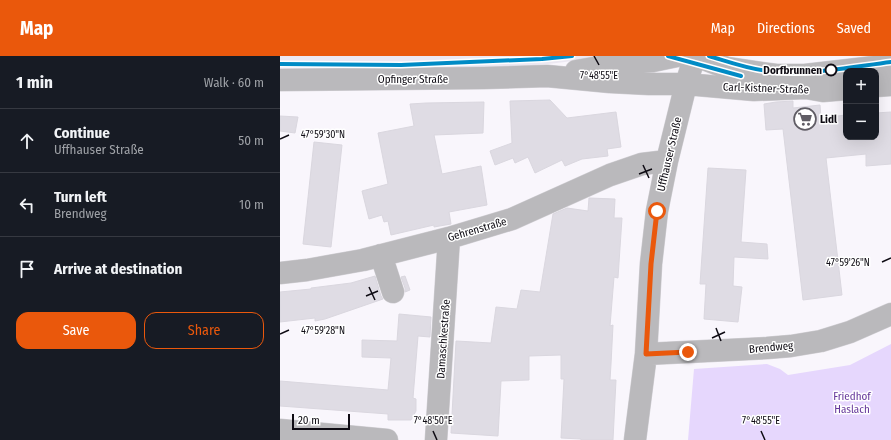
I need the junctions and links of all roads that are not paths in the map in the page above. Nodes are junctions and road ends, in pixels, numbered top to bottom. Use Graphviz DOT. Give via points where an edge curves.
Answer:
graph roads {
  1 [pos="677,56"];
  2 [pos="695,56"];
  3 [pos="891,65"];
  4 [pos="547,76"];
  5 [pos="280,80"];
  6 [pos="686,84"];
  7 [pos="891,85"];
  8 [pos="879,86"];
  9 [pos="843,89"];
  10 [pos="667,161"];
  11 [pos="450,238"];
  12 [pos="381,255"];
  13 [pos="280,273"];
  14 [pos="393,292"];
  15 [pos="891,314"];
  16 [pos="646,354"];
  17 [pos="280,430"];
  18 [pos="387,440"];
  19 [pos="436,440"];
  20 [pos="635,440"];
  1 -- 4 [label="street, Opfinger Straße"];
  2 -- 3 [label="street" via="727,68 776,75 805,75"];
  2 -- 6 [label="street, Uffhauser Straße"];
  4 -- 5 [label="street, Opfinger Straße"];
  4 -- 6 [label="street, Opfinger Straße" via="649,84"];
  6 -- 9 [label="street, Carl-Kistner-Straße" via="754,90"];
  6 -- 10 [label="street, Uffhauser Straße"];
  7 -- 8 [label="street"];
  10 -- 11 [label="street, Gehrenstraße" via="642,164 610,175 512,219"];
  10 -- 16 [label="street, Uffhauser Straße" via="657,211 651,264"];
  11 -- 12 [label="street, Gehrenstraße"];
  11 -- 19 [label="street, Damaschkestraße"];
  12 -- 13 [label="street, Gehrenstraße"];
  12 -- 14 [label="street"];
  15 -- 16 [label="street, Brendweg" via="850,332 822,341 792,346"];
  16 -- 20 [label="street, Uffhauser Straße"];
  17 -- 18 [label="street"];
}
